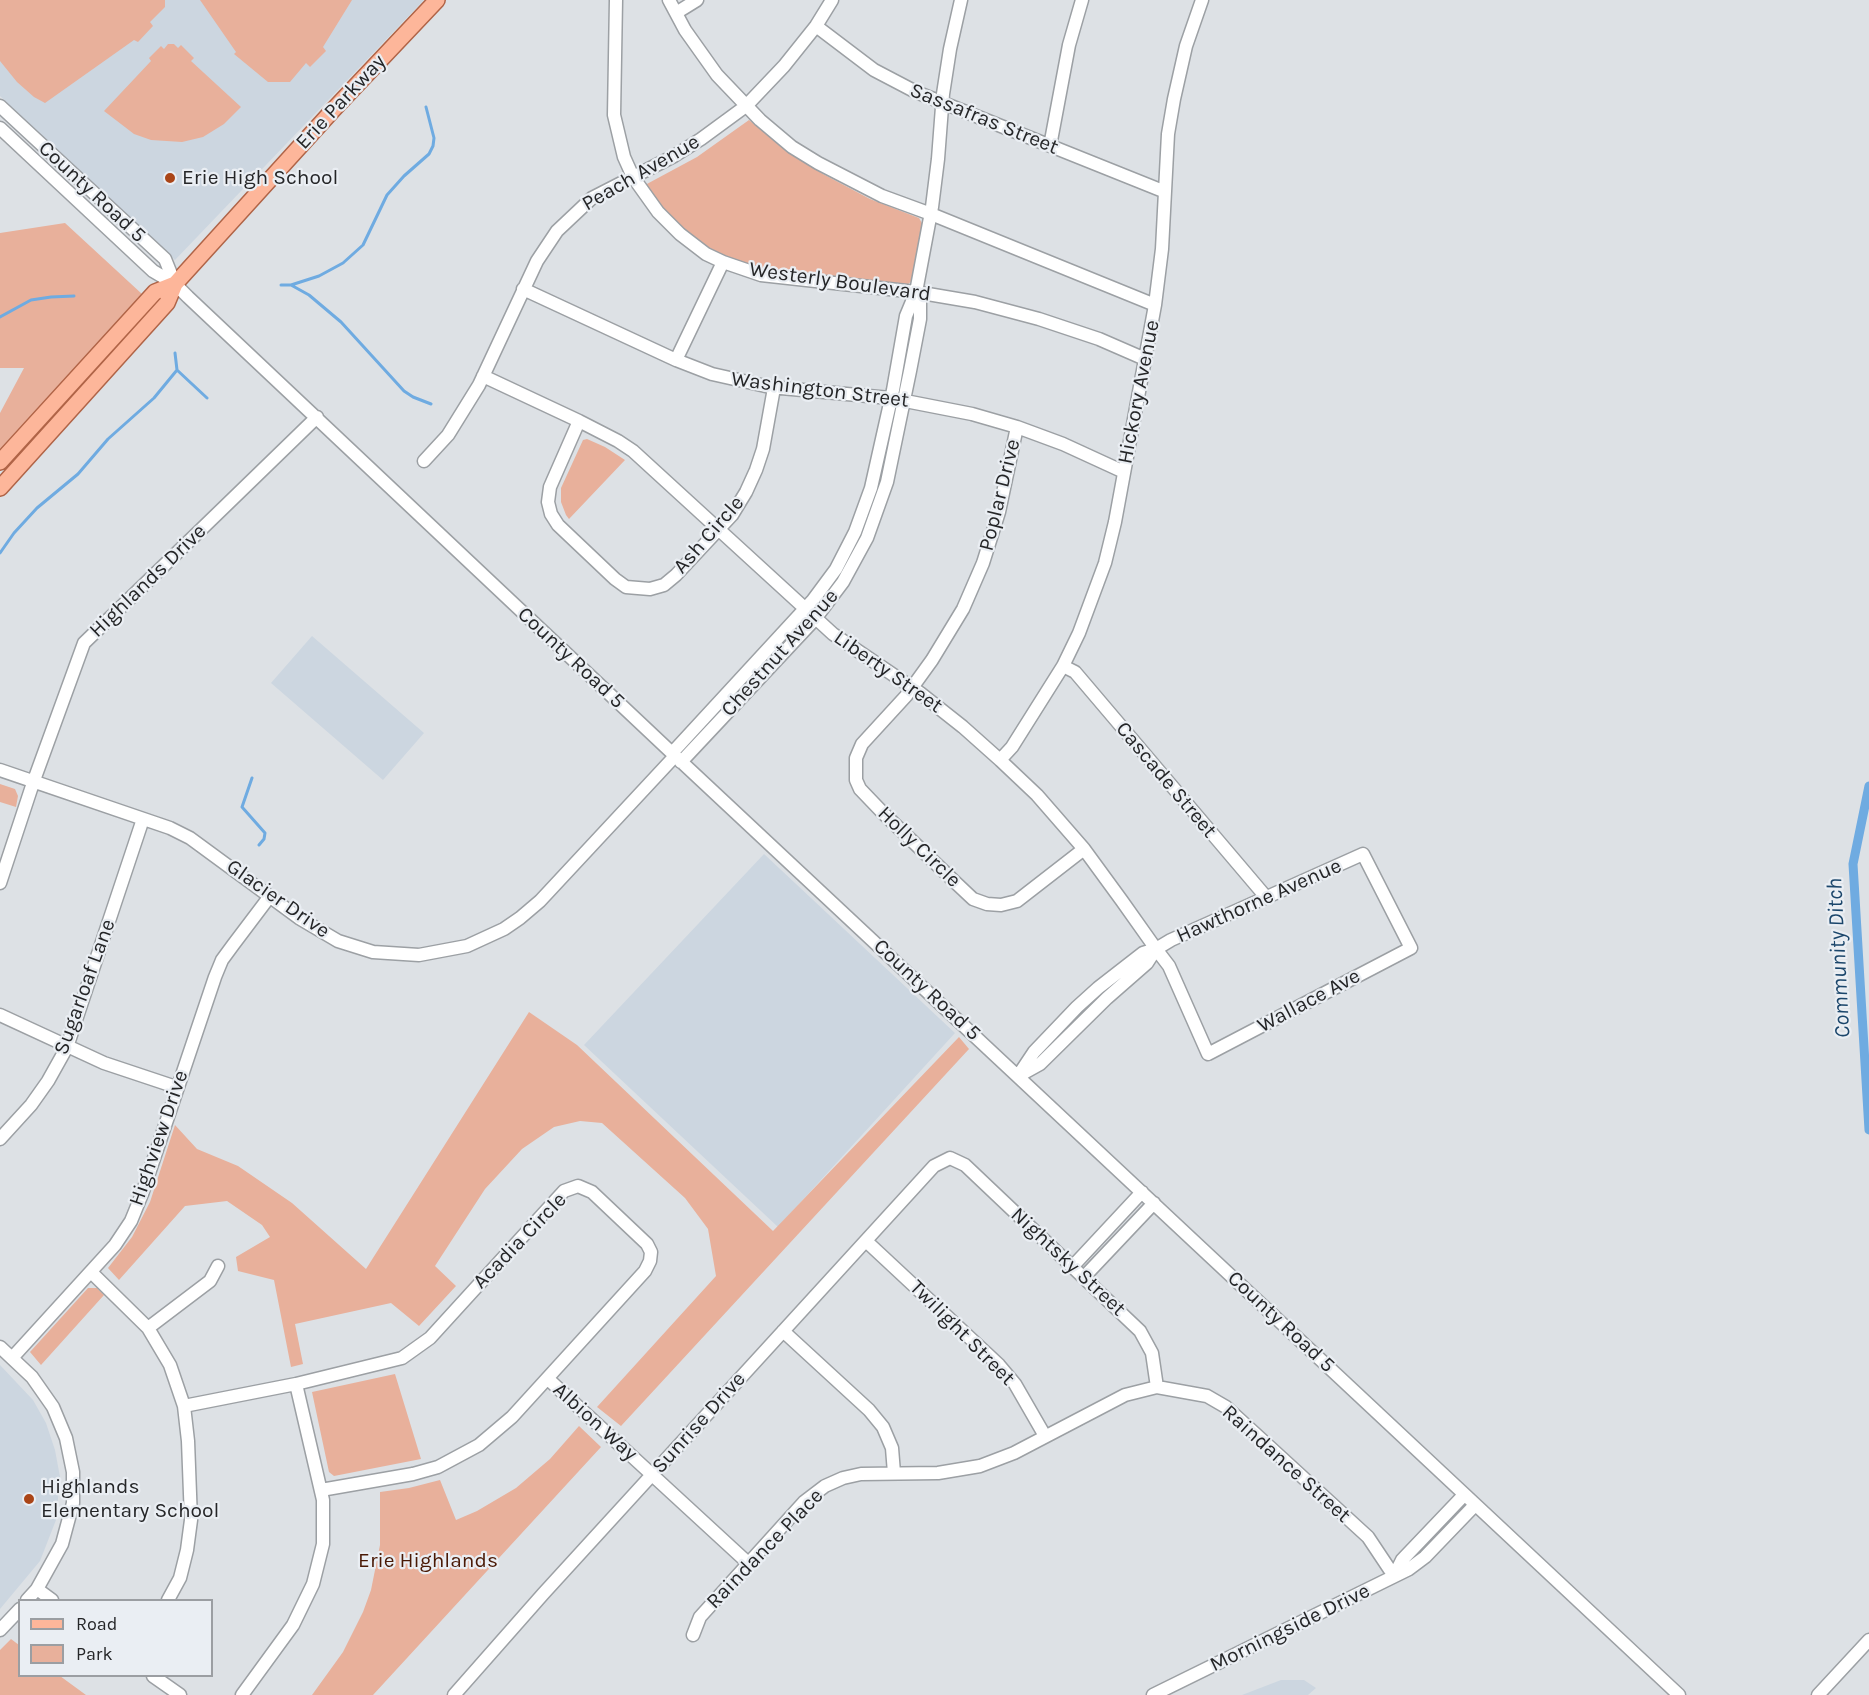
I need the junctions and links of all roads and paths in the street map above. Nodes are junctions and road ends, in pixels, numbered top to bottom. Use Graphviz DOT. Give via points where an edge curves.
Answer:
graph roads {
  1 [pos="437,0"];
  2 [pos="616,0"];
  3 [pos="669,0"];
  4 [pos="698,0"];
  5 [pos="832,0"];
  6 [pos="961,0"];
  7 [pos="1082,0"];
  8 [pos="1202,0"];
  9 [pos="676,13"];
  10 [pos="816,26"];
  11 [pos="943,102"];
  12 [pos="746,105"];
  13 [pos="0,106"];
  14 [pos="0,128"];
  15 [pos="1050,146"];
  16 [pos="633,177"];
  17 [pos="1163,191"];
  18 [pos="931,214"];
  19 [pos="723,262"];
  20 [pos="175,284"];
  21 [pos="523,289"];
  22 [pos="916,292"];
  23 [pos="1155,305"];
  24 [pos="1145,359"];
  25 [pos="676,360"];
  26 [pos="483,376"];
  27 [pos="774,388"];
  28 [pos="890,398"];
  29 [pos="903,400"];
  30 [pos="317,417"];
  31 [pos="579,421"];
  32 [pos="1017,427"];
  33 [pos="424,461"];
  34 [pos="0,462"];
  35 [pos="1124,472"];
  36 [pos="0,488"];
  37 [pos="719,530"];
  38 [pos="804,609"];
  39 [pos="815,619"];
  40 [pos="1063,666"];
  41 [pos="912,688"];
  42 [pos="676,757"];
  43 [pos="1000,760"];
  44 [pos="0,770"];
  45 [pos="33,783"];
  46 [pos="143,819"];
  47 [pos="1084,849"];
  48 [pos="0,883"];
  49 [pos="270,896"];
  50 [pos="1266,897"];
  51 [pos="1411,948"];
  52 [pos="1156,949"];
  53 [pos="0,1015"];
  54 [pos="67,1047"];
  55 [pos="1208,1054"];
  56 [pos="1018,1076"];
  57 [pos="176,1087"];
  58 [pos="0,1139"];
  59 [pos="950,1158"];
  60 [pos="1142,1192"];
  61 [pos="1154,1203"];
  62 [pos="866,1241"];
  63 [pos="218,1266"];
  64 [pos="1073,1266"];
  65 [pos="91,1272"];
  66 [pos="1084,1276"];
  67 [pos="148,1328"];
  68 [pos="783,1331"];
  69 [pos="0,1347"];
  70 [pos="12,1358"];
  71 [pos="548,1379"];
  72 [pos="296,1384"];
  73 [pos="1157,1387"];
  74 [pos="184,1406"];
  75 [pos="1045,1436"];
  76 [pos="894,1473"];
  77 [pos="653,1474"];
  78 [pos="321,1490"];
  79 [pos="1464,1494"];
  80 [pos="1475,1505"];
  81 [pos="748,1563"];
  82 [pos="1394,1576"];
  83 [pos="37,1589"];
  84 [pos="28,1599"];
  85 [pos="51,1599"];
  86 [pos="169,1599"];
  87 [pos="18,1611"];
  88 [pos="0,1630"];
  89 [pos="693,1635"];
  90 [pos="1869,1640"];
  91 [pos="154,1677"];
  92 [pos="180,1695"];
  93 [pos="242,1695"];
  94 [pos="454,1695"];
  95 [pos="1153,1695"];
  96 [pos="1679,1695"];
  97 [pos="1818,1695"];
  1 -- 20 [label="main road, Erie Parkway"];
  2 -- 16 [label="street, Westerly Boulevard" via="614,115"];
  3 -- 9 [label="street"];
  4 -- 9 [label="street"];
  5 -- 10 [label="street, Peach Avenue"];
  6 -- 11 [label="street, Chestnut Avenue"];
  7 -- 15 [label="street" via="1069,45"];
  8 -- 17 [label="street, Hickory Avenue" via="1173,99"];
  9 -- 12 [label="street" via="717,75"];
  10 -- 11 [label="street, Sassafras Street" via="874,70"];
  10 -- 12 [label="street, Peach Avenue"];
  11 -- 15 [label="street, Sassafras Street"];
  11 -- 18 [label="street, Chestnut Avenue"];
  12 -- 16 [label="street, Peach Avenue" via="701,139"];
  12 -- 18 [label="street" via="792,147 818,163 882,196"];
  13 -- 20 [label="street, County Road 5" via="165,259"];
  14 -- 20 [label="street, County Road 5" via="153,270"];
  15 -- 17 [label="street, Sassafras Street"];
  16 -- 19 [label="street, Westerly Boulevard" via="680,234"];
  16 -- 21 [label="street, Peach Avenue" via="592,198 570,218 550,241"];
  17 -- 23 [label="street, Hickory Avenue" via="1162,249"];
  18 -- 22 [label="street, Chestnut Avenue"];
  18 -- 23 [label="street"];
  19 -- 22 [label="street, Westerly Boulevard" via="772,277"];
  19 -- 25 [label="street"];
  20 -- 30 [label="street, County Road 5"];
  20 -- 34 [label="main road, Erie Parkway" via="155,292"];
  20 -- 36 [label="main road, Erie Parkway" via="167,303"];
  21 -- 25 [label="street, Washington Street"];
  21 -- 26 [label="street, Peach Avenue"];
  22 -- 24 [label="street, Westerly Boulevard" via="1039,319"];
  22 -- 28 [label="street, Chestnut Avenue" via="906,316"];
  22 -- 29 [label="street, Chestnut Avenue" via="920,319"];
  23 -- 24 [label="street, Hickory Avenue"];
  24 -- 35 [label="street, Hickory Avenue"];
  25 -- 27 [label="street, Washington Street" via="729,380"];
  26 -- 31 [label="street, Liberty Street"];
  26 -- 33 [label="street, Peach Avenue" via="448,435"];
  27 -- 28 [label="street, Washington Street"];
  27 -- 37 [label="street, Ash Circle" via="756,470 732,515"];
  28 -- 29 [label="street, Washington Street"];
  28 -- 38 [label="street, Chestnut Avenue" via="871,488 855,532 836,568"];
  29 -- 32 [label="street, Washington Street"];
  29 -- 39 [label="street, Chestnut Avenue" via="887,482 867,538 843,582"];
  30 -- 42 [label="street, County Road 5"];
  30 -- 45 [label="street, Highlands Drive" via="84,643"];
  31 -- 37 [label="street, Liberty Street" via="633,451"];
  31 -- 37 [label="street, Ash Circle" via="550,487 548,502 558,525 615,579 637,589 663,585"];
  32 -- 35 [label="street, Washington Street"];
  32 -- 41 [label="street, Poplar Drive" via="999,512 983,563 963,609"];
  35 -- 40 [label="street, Hickory Avenue" via="1105,563"];
  37 -- 38 [label="street, Liberty Street"];
  38 -- 39 [label="street, Liberty Street"];
  38 -- 42 [label="street, Chestnut Avenue"];
  39 -- 41 [label="street, Liberty Street"];
  39 -- 42 [label="street, Chestnut Avenue"];
  40 -- 43 [label="street, Hickory Avenue"];
  40 -- 50 [label="street, Cascade Street" via="1075,672"];
  41 -- 43 [label="street, Liberty Street"];
  41 -- 47 [label="street, Holly Circle" via="862,744 856,758 856,780 883,813 956,883 974,899 987,904 1017,901"];
  42 -- 49 [label="street, Glacier Drive" via="530,910 504,929 467,946 419,955 373,952 324,934"];
  42 -- 56 [label="street, County Road 5"];
  43 -- 47 [label="street, Liberty Street"];
  44 -- 45 [label="street, Glacier Drive"];
  45 -- 46 [label="street, Glacier Drive"];
  45 -- 48 [label="street, Highlands Drive"];
  46 -- 49 [label="street, Glacier Drive" via="190,838"];
  46 -- 54 [label="street, Sugarloaf Lane"];
  47 -- 52 [label="street, Liberty Street"];
  49 -- 57 [label="street, Highview Drive" via="222,960"];
  50 -- 51 [label="street, Hawthorne Avenue" via="1363,854"];
  50 -- 52 [label="street, Hawthorne Avenue"];
  51 -- 55 [label="street, Wallace Ave"];
  52 -- 55 [label="street, Liberty Street" via="1168,966"];
  52 -- 56 [label="street, Hawthorne Avenue" via="1147,963 1040,1064"];
  53 -- 54 [label="street"];
  54 -- 57 [label="street"];
  54 -- 58 [label="street, Sugarloaf Lane" via="31,1105"];
  56 -- 60 [label="street, County Road 5"];
  57 -- 65 [label="street, Highview Drive" via="130,1221 116,1245"];
  59 -- 62 [label="street, Sunrise Drive" via="934,1166"];
  59 -- 64 [label="street, Nightsky Street" via="965,1165"];
  60 -- 61 [label="street, County Road 5"];
  60 -- 64 [label="street"];
  61 -- 66 [label="street"];
  61 -- 79 [label="street, County Road 5"];
  62 -- 68 [label="street, Sunrise Drive"];
  62 -- 75 [label="street, Twilight Street" via="999,1365 1016,1384"];
  63 -- 67 [label="street" via="210,1281"];
  64 -- 66 [label="street, Nightsky Street"];
  65 -- 67 [label="street"];
  65 -- 70 [label="street, Highview Drive"];
  66 -- 73 [label="street, Nightsky Street" via="1140,1331 1152,1353"];
  67 -- 74 [label="street" via="170,1365"];
  68 -- 76 [label="street" via="883,1427 892,1448"];
  68 -- 77 [label="street, Sunrise Drive"];
  69 -- 70 [label="street"];
  70 -- 83 [label="street" via="32,1377 53,1407 74,1472 66,1534"];
  71 -- 72 [label="street, Acadia Circle" via="650,1261 647,1244 592,1192 578,1186 564,1191 416,1350 385,1363"];
  71 -- 77 [label="street, Albion Way"];
  71 -- 78 [label="street, Acadia Circle" via="497,1430 458,1458 413,1474"];
  72 -- 74 [label="street, Acadia Circle"];
  72 -- 78 [label="street"];
  73 -- 75 [label="street, Raindance Place" via="1125,1395"];
  73 -- 82 [label="street, Raindance Street" via="1207,1396 1226,1407 1368,1537"];
  74 -- 86 [label="street" via="191,1520 188,1550"];
  75 -- 76 [label="street, Raindance Place" via="980,1466 938,1473"];
  76 -- 81 [label="street, Raindance Place" via="861,1474 825,1486 804,1502"];
  77 -- 81 [label="street, Albion Way"];
  77 -- 94 [label="street, Sunrise Drive"];
  78 -- 93 [label="street" via="323,1544 307,1598 293,1625"];
  79 -- 80 [label="street, County Road 5"];
  79 -- 82 [label="street, Morningside Drive" via="1402,1560"];
  80 -- 82 [label="street, Morningside Drive" via="1425,1557"];
  80 -- 96 [label="street, County Road 5"];
  81 -- 89 [label="street, Raindance Place" via="700,1617"];
  82 -- 95 [label="street, Morningside Drive"];
  83 -- 84 [label="street"];
  83 -- 85 [label="street"];
  87 -- 88 [label="street"];
  90 -- 97 [label="street"];
  91 -- 92 [label="street"];
}
